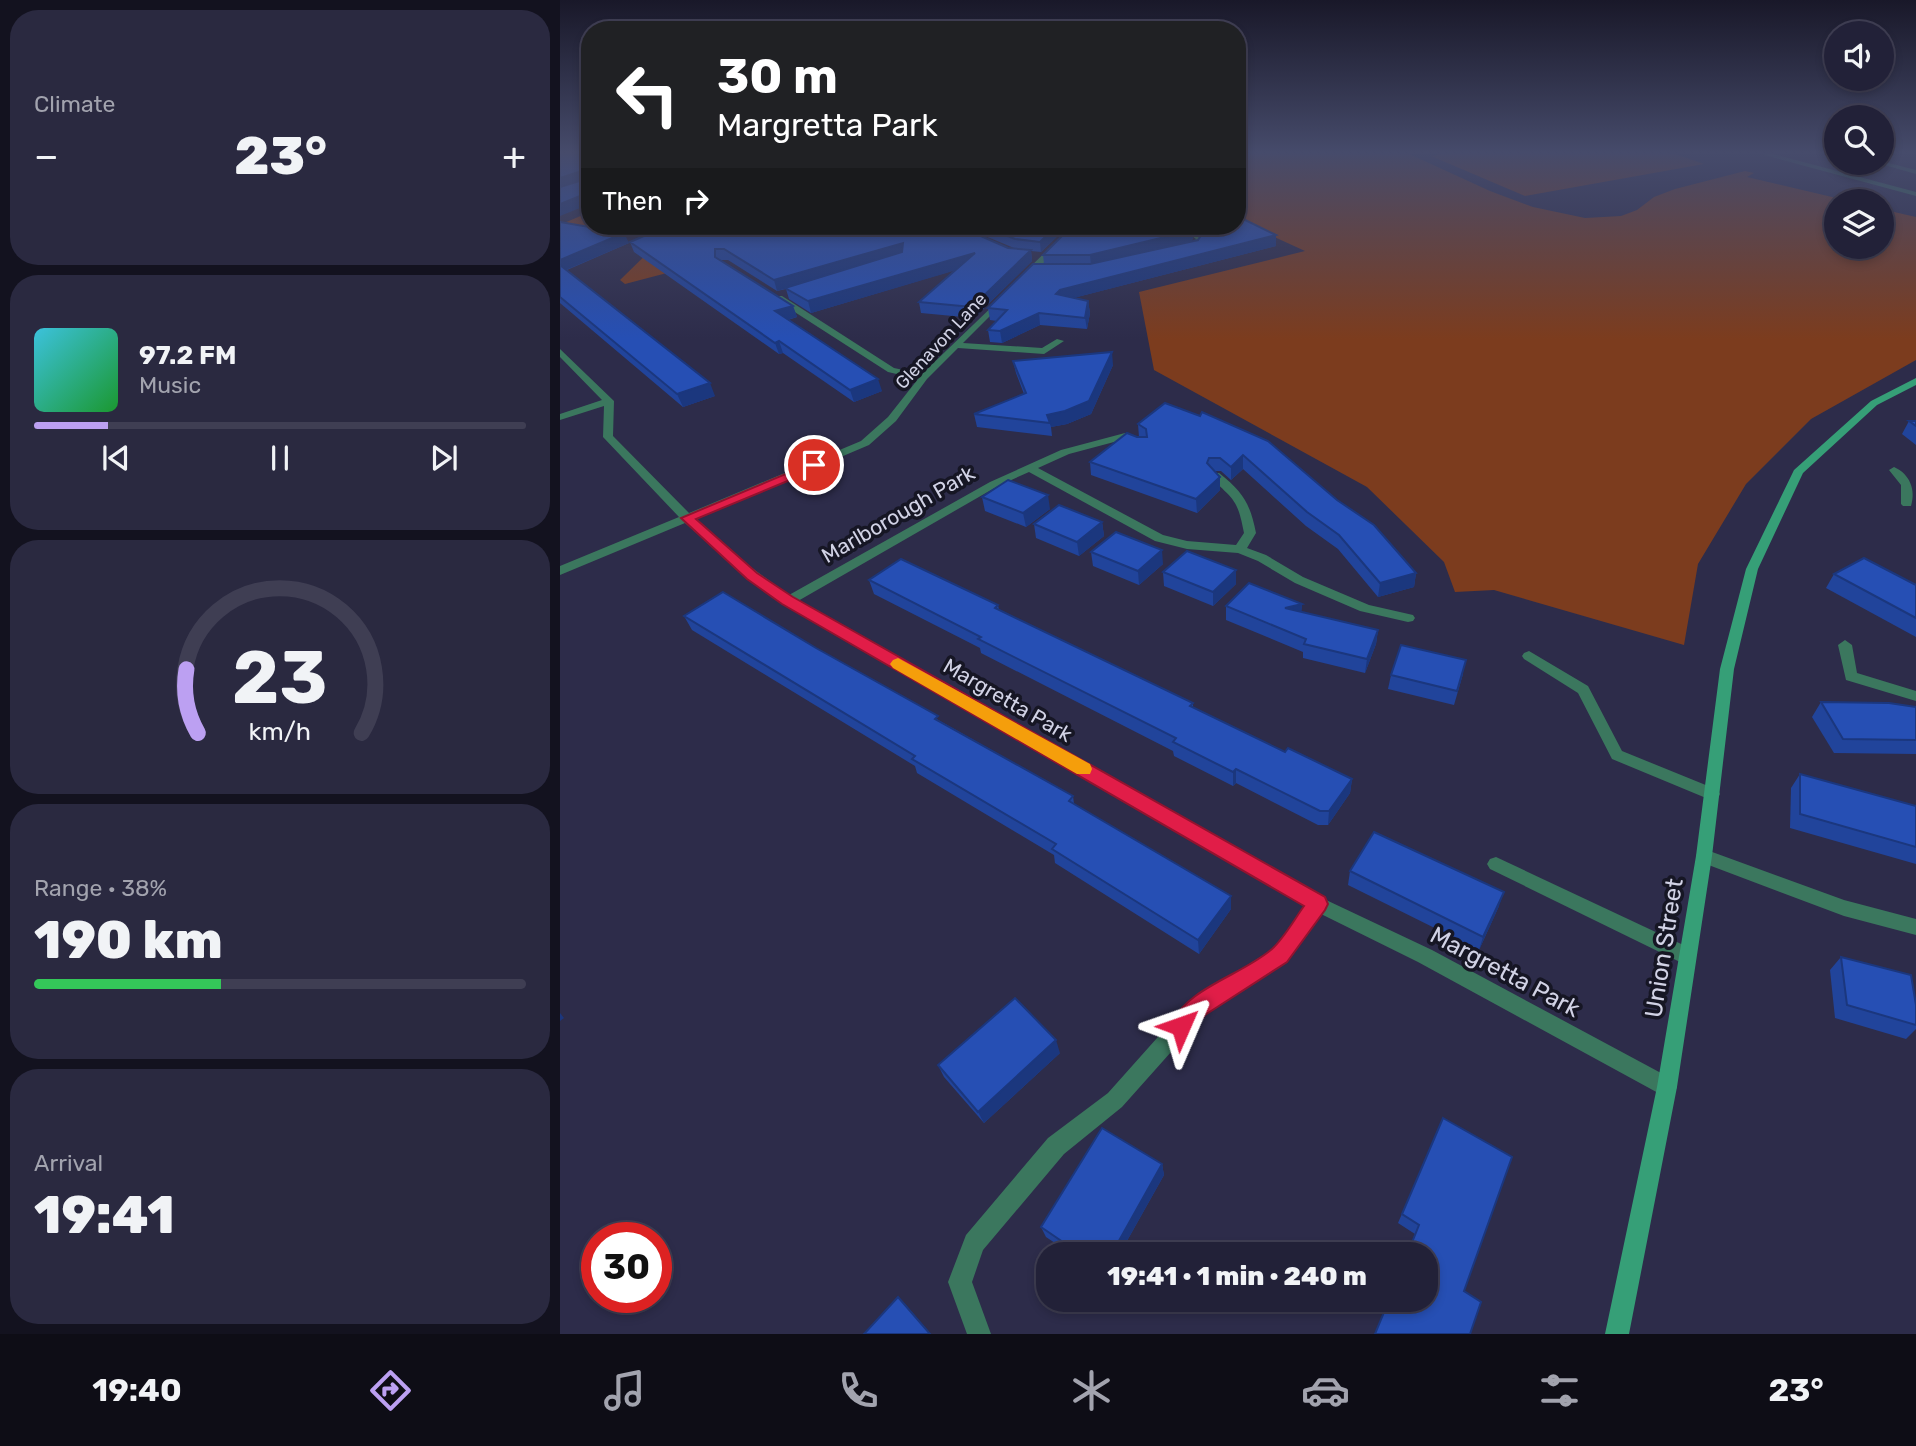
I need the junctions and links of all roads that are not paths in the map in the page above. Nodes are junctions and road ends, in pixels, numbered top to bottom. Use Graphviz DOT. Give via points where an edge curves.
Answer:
graph roads {
  1 [pos="969,235"];
  2 [pos="1065,235"];
  3 [pos="1198,235"];
  4 [pos="974,237"];
  5 [pos="1182,249"];
  6 [pos="1032,270"];
  7 [pos="1043,270"];
  8 [pos="1021,280"];
  9 [pos="1012,289"];
  10 [pos="766,290"];
  11 [pos="790,293"];
  12 [pos="777,297"];
  13 [pos="1060,341"];
  14 [pos="956,345"];
  15 [pos="560,352"];
  16 [pos="924,377"];
  17 [pos="1916,382"];
  18 [pos="609,401"];
  19 [pos="560,418"];
  20 [pos="1128,422"];
  21 [pos="1030,468"];
  22 [pos="1894,470"];
  23 [pos="1215,475"];
  24 [pos="1913,492"];
  25 [pos="1908,504"];
  26 [pos="687,518"];
  27 [pos="1240,549"];
  28 [pos="560,570"];
  29 [pos="788,601"];
  30 [pos="1408,618"];
  31 [pos="1845,645"];
  32 [pos="1529,656"];
  33 [pos="1916,696"];
  34 [pos="1712,794"];
  35 [pos="1704,856"];
  36 [pos="1496,864"];
  37 [pos="1318,904"];
  38 [pos="1916,927"];
  39 [pos="1687,956"];
  40 [pos="1667,1087"];
  41 [pos="979,1334"];
  42 [pos="1617,1334"];
  1 -- 4 [label="street"];
  2 -- 6 [label="street" via="1039,257"];
  3 -- 5 [label="street" via="1195,246"];
  6 -- 7 [label="street"];
  6 -- 8 [label="street"];
  9 -- 14 [label="street, Glenavon Lane"];
  10 -- 12 [label="street"];
  11 -- 12 [label="street"];
  12 -- 16 [label="street" via="891,370"];
  13 -- 14 [label="street" via="1044,351"];
  14 -- 16 [label="street, Glenavon Lane"];
  15 -- 18 [label="street"];
  16 -- 26 [label="street, Glenavon Lane" via="892,419 858,447"];
  17 -- 34 [label="street, Union Street" via="1874,403 1798,472 1752,569 1727,669"];
  18 -- 19 [label="street"];
  18 -- 26 [label="street, Margretta Park" via="608,437"];
  20 -- 21 [label="street, Marlborough Park" via="1129,439 1065,452"];
  21 -- 27 [label="street" via="1159,538"];
  21 -- 29 [label="street, Marlborough Park"];
  22 -- 24 [label="street"];
  23 -- 27 [label="street" via="1244,502 1250,533"];
  24 -- 25 [label="street"];
  26 -- 28 [label="street, Glenavon Lane"];
  26 -- 29 [label="street, Margretta Park" via="752,576"];
  27 -- 30 [label="street" via="1364,608"];
  29 -- 37 [label="street, Margretta Park"];
  31 -- 33 [label="street" via="1851,676"];
  32 -- 34 [label="street" via="1583,690 1617,755"];
  34 -- 35 [label="street, Union Street"];
  35 -- 38 [label="street" via="1844,908"];
  35 -- 39 [label="street, Union Street"];
  36 -- 39 [label="street"];
  37 -- 40 [label="street, Margretta Park" via="1425,956"];
  37 -- 41 [label="street" via="1280,956 1198,1008 1115,1100 1056,1146 974,1244 960,1283"];
  39 -- 40 [label="street, Union Street"];
  40 -- 42 [label="street, Union Street"];
}
